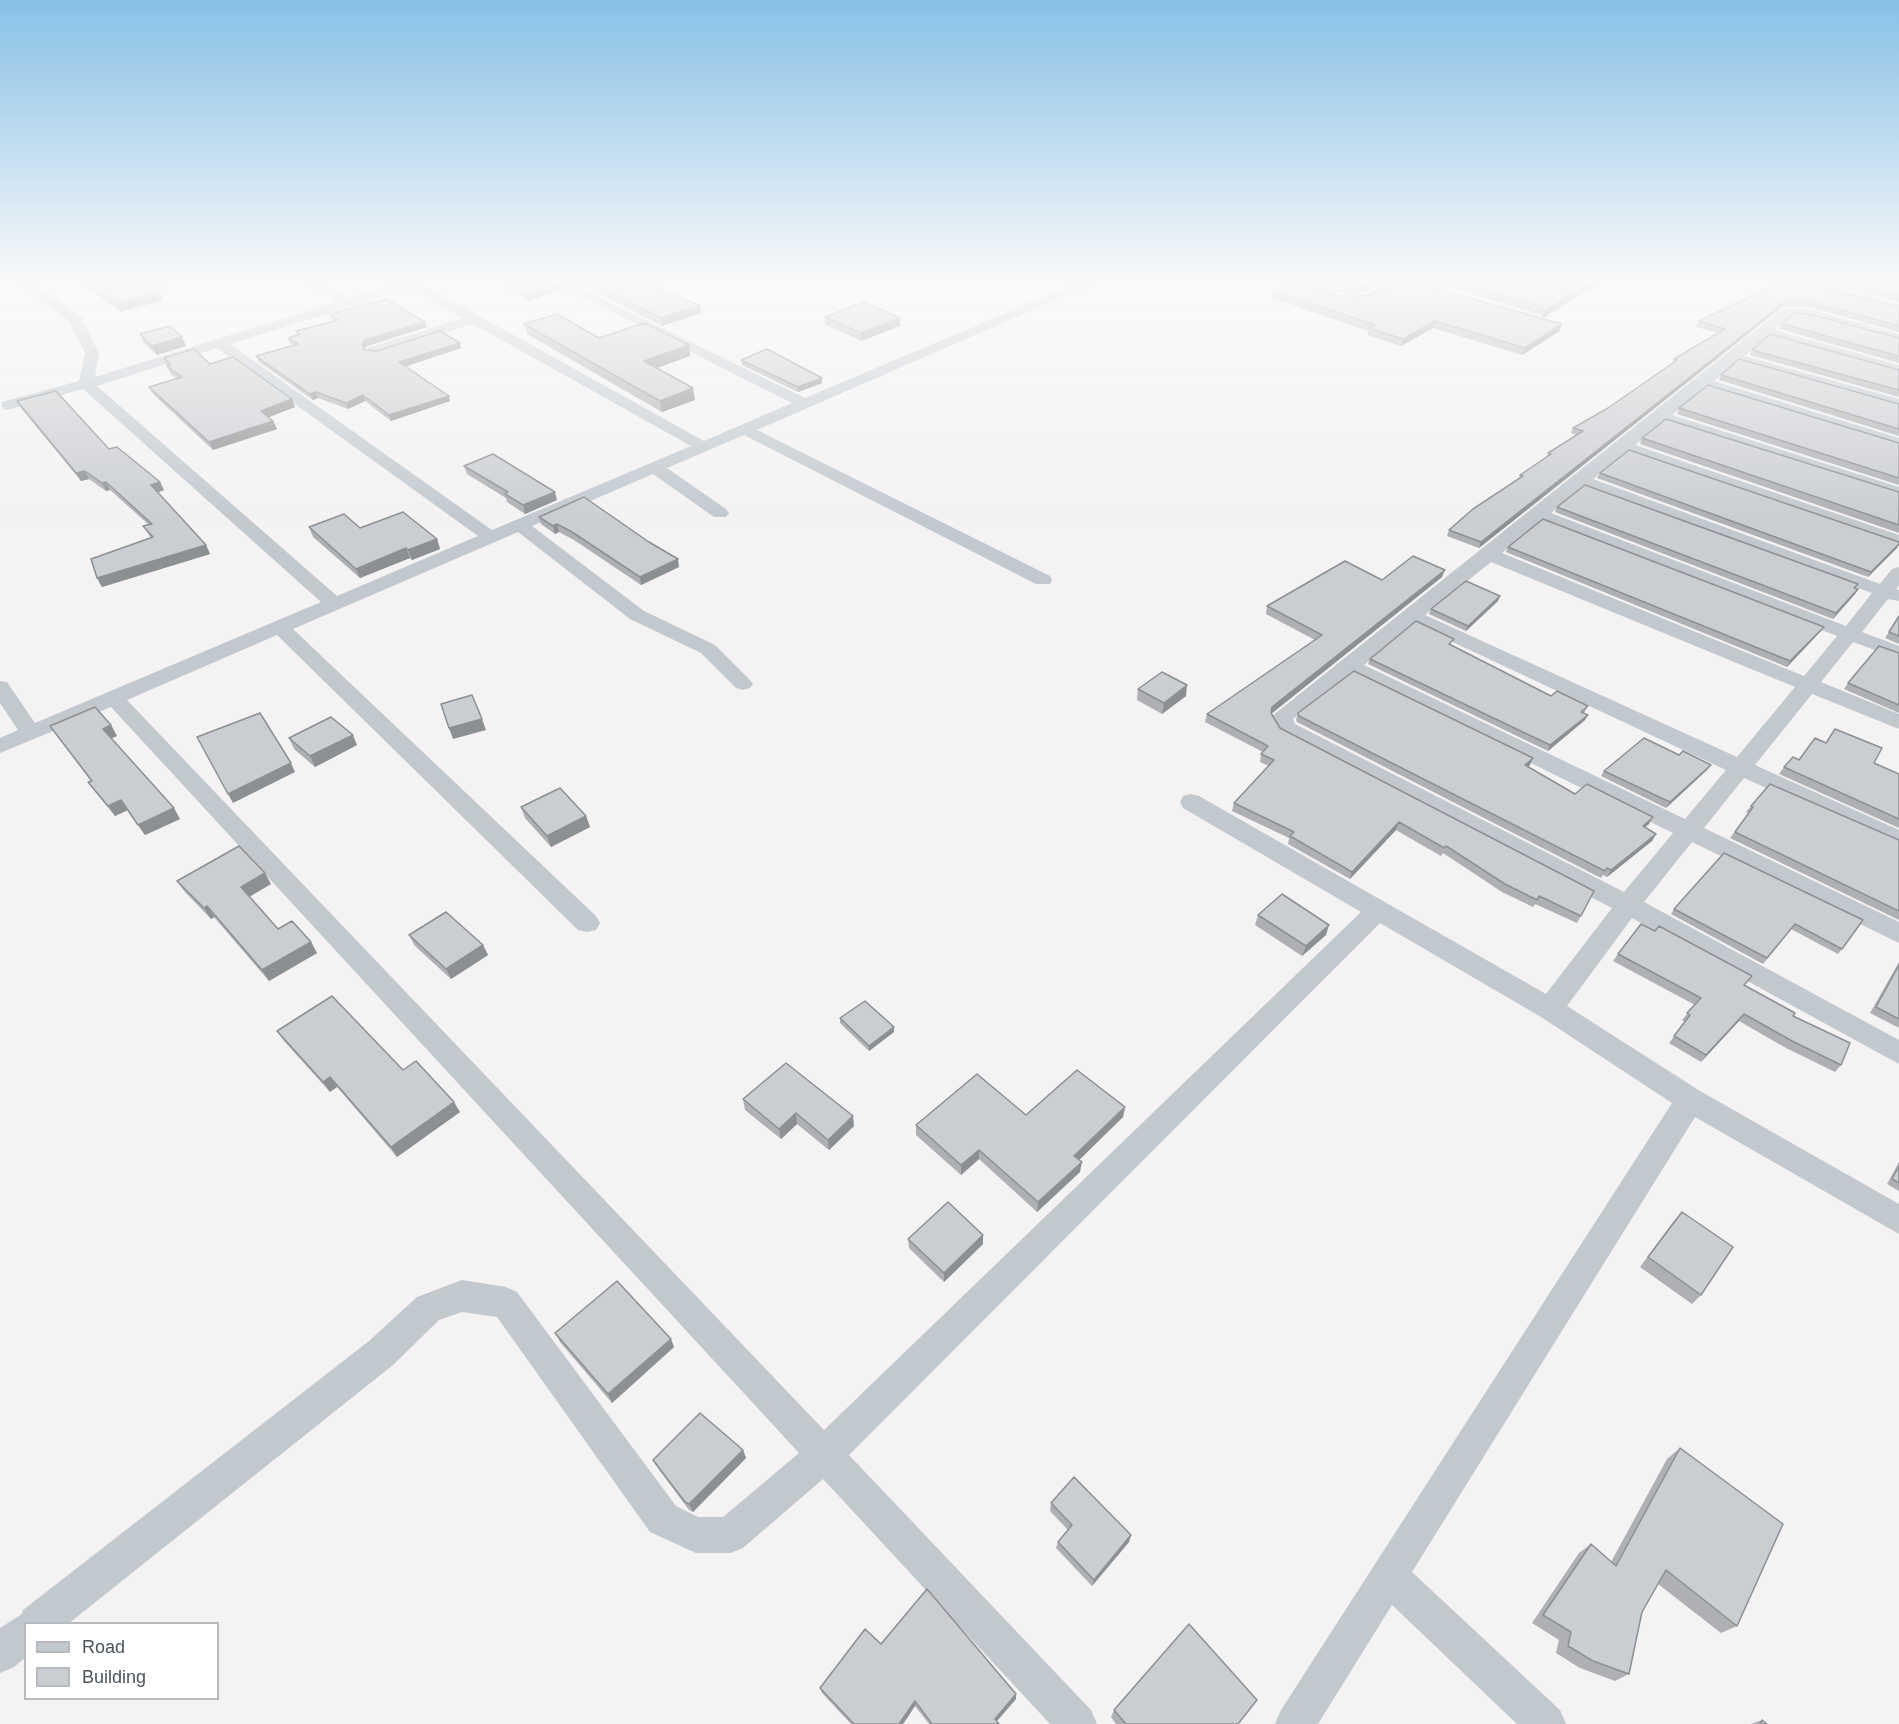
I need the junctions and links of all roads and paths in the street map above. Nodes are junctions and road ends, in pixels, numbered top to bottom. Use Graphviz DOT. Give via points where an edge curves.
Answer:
graph roads {
  1 [pos="90,361"];
  2 [pos="159,361"];
  3 [pos="245,361"];
  4 [pos="550,361"];
  5 [pos="719,361"];
  6 [pos="905,361"];
  7 [pos="1728,361"];
  8 [pos="1750,361"];
  9 [pos="1869,361"];
  10 [pos="1899,370"];
  11 [pos="1702,382"];
  12 [pos="86,384"];
  13 [pos="805,404"];
  14 [pos="1899,404"];
  15 [pos="7,405"];
  16 [pos="1660,416"];
  17 [pos="743,429"];
  18 [pos="1899,443"];
  19 [pos="702,446"];
  20 [pos="1623,446"];
  21 [pos="654,466"];
  22 [pos="1581,480"];
  23 [pos="1899,493"];
  24 [pos="720,513"];
  25 [pos="1538,514"];
  26 [pos="519,525"];
  27 [pos="491,537"];
  28 [pos="1899,541"];
  29 [pos="1488,554"];
  30 [pos="1899,573"];
  31 [pos="1043,580"];
  32 [pos="1891,594"];
  33 [pos="335,604"];
  34 [pos="1411,616"];
  35 [pos="280,627"];
  36 [pos="1850,634"];
  37 [pos="1899,653"];
  38 [pos="1350,666"];
  39 [pos="743,684"];
  40 [pos="1808,685"];
  41 [pos="0,687"];
  42 [pos="115,699"];
  43 [pos="1899,722"];
  44 [pos="31,733"];
  45 [pos="0,746"];
  46 [pos="1741,767"];
  47 [pos="1191,802"];
  48 [pos="1689,831"];
  49 [pos="1899,840"];
  50 [pos="1628,905"];
  51 [pos="1378,910"];
  52 [pos="587,923"];
  53 [pos="1899,933"];
  54 [pos="1550,1009"];
  55 [pos="1899,1053"];
  56 [pos="1690,1100"];
  57 [pos="1899,1220"];
  58 [pos="824,1455"];
  59 [pos="1389,1576"];
  60 [pos="38,1622"];
  61 [pos="24,1634"];
  62 [pos="0,1653"];
  63 [pos="1077,1724"];
  64 [pos="1295,1724"];
  65 [pos="1546,1724"];
  1 -- 12 [label="street"];
  2 -- 12 [label="street"];
  3 -- 27 [label="street"];
  4 -- 19 [label="street"];
  5 -- 13 [label="street"];
  6 -- 13 [label="street"];
  7 -- 11 [label="street"];
  8 -- 14 [label="street"];
  9 -- 10 [label="street"];
  11 -- 16 [label="street"];
  11 -- 18 [label="street"];
  12 -- 15 [label="street"];
  12 -- 33 [label="street"];
  13 -- 17 [label="street"];
  16 -- 20 [label="street"];
  16 -- 23 [label="street"];
  17 -- 19 [label="street"];
  17 -- 31 [label="street"];
  19 -- 21 [label="street"];
  20 -- 22 [label="street"];
  20 -- 28 [label="street"];
  21 -- 24 [label="street"];
  21 -- 26 [label="street"];
  22 -- 25 [label="street"];
  22 -- 32 [label="street"];
  25 -- 29 [label="street"];
  25 -- 36 [label="street"];
  26 -- 27 [label="street"];
  26 -- 39 [label="street" via="637,615 708,649"];
  27 -- 33 [label="street"];
  29 -- 34 [label="street"];
  29 -- 40 [label="street"];
  30 -- 32 [label="street"];
  32 -- 36 [label="street"];
  33 -- 35 [label="street"];
  34 -- 38 [label="street"];
  34 -- 46 [label="street"];
  35 -- 42 [label="street"];
  35 -- 52 [label="street"];
  36 -- 37 [label="street"];
  36 -- 40 [label="street"];
  38 -- 48 [label="street"];
  38 -- 50 [label="street" via="1283,716 1287,729"];
  40 -- 43 [label="street"];
  40 -- 46 [label="street"];
  41 -- 44 [label="street"];
  42 -- 44 [label="street"];
  42 -- 58 [label="street"];
  44 -- 45 [label="street"];
  46 -- 48 [label="street"];
  46 -- 49 [label="street"];
  47 -- 51 [label="street"];
  48 -- 50 [label="street"];
  48 -- 53 [label="street"];
  50 -- 54 [label="street"];
  50 -- 55 [label="street"];
  51 -- 54 [label="street"];
  51 -- 58 [label="street"];
  54 -- 56 [label="street"];
  56 -- 57 [label="street"];
  56 -- 59 [label="street"];
  58 -- 60 [label="street" via="730,1535 696,1535 663,1519 506,1303 462,1296 428,1308 381,1353"];
  58 -- 63 [label="street"];
  59 -- 64 [label="street"];
  59 -- 65 [label="street"];
  61 -- 62 [label="street"];
}
